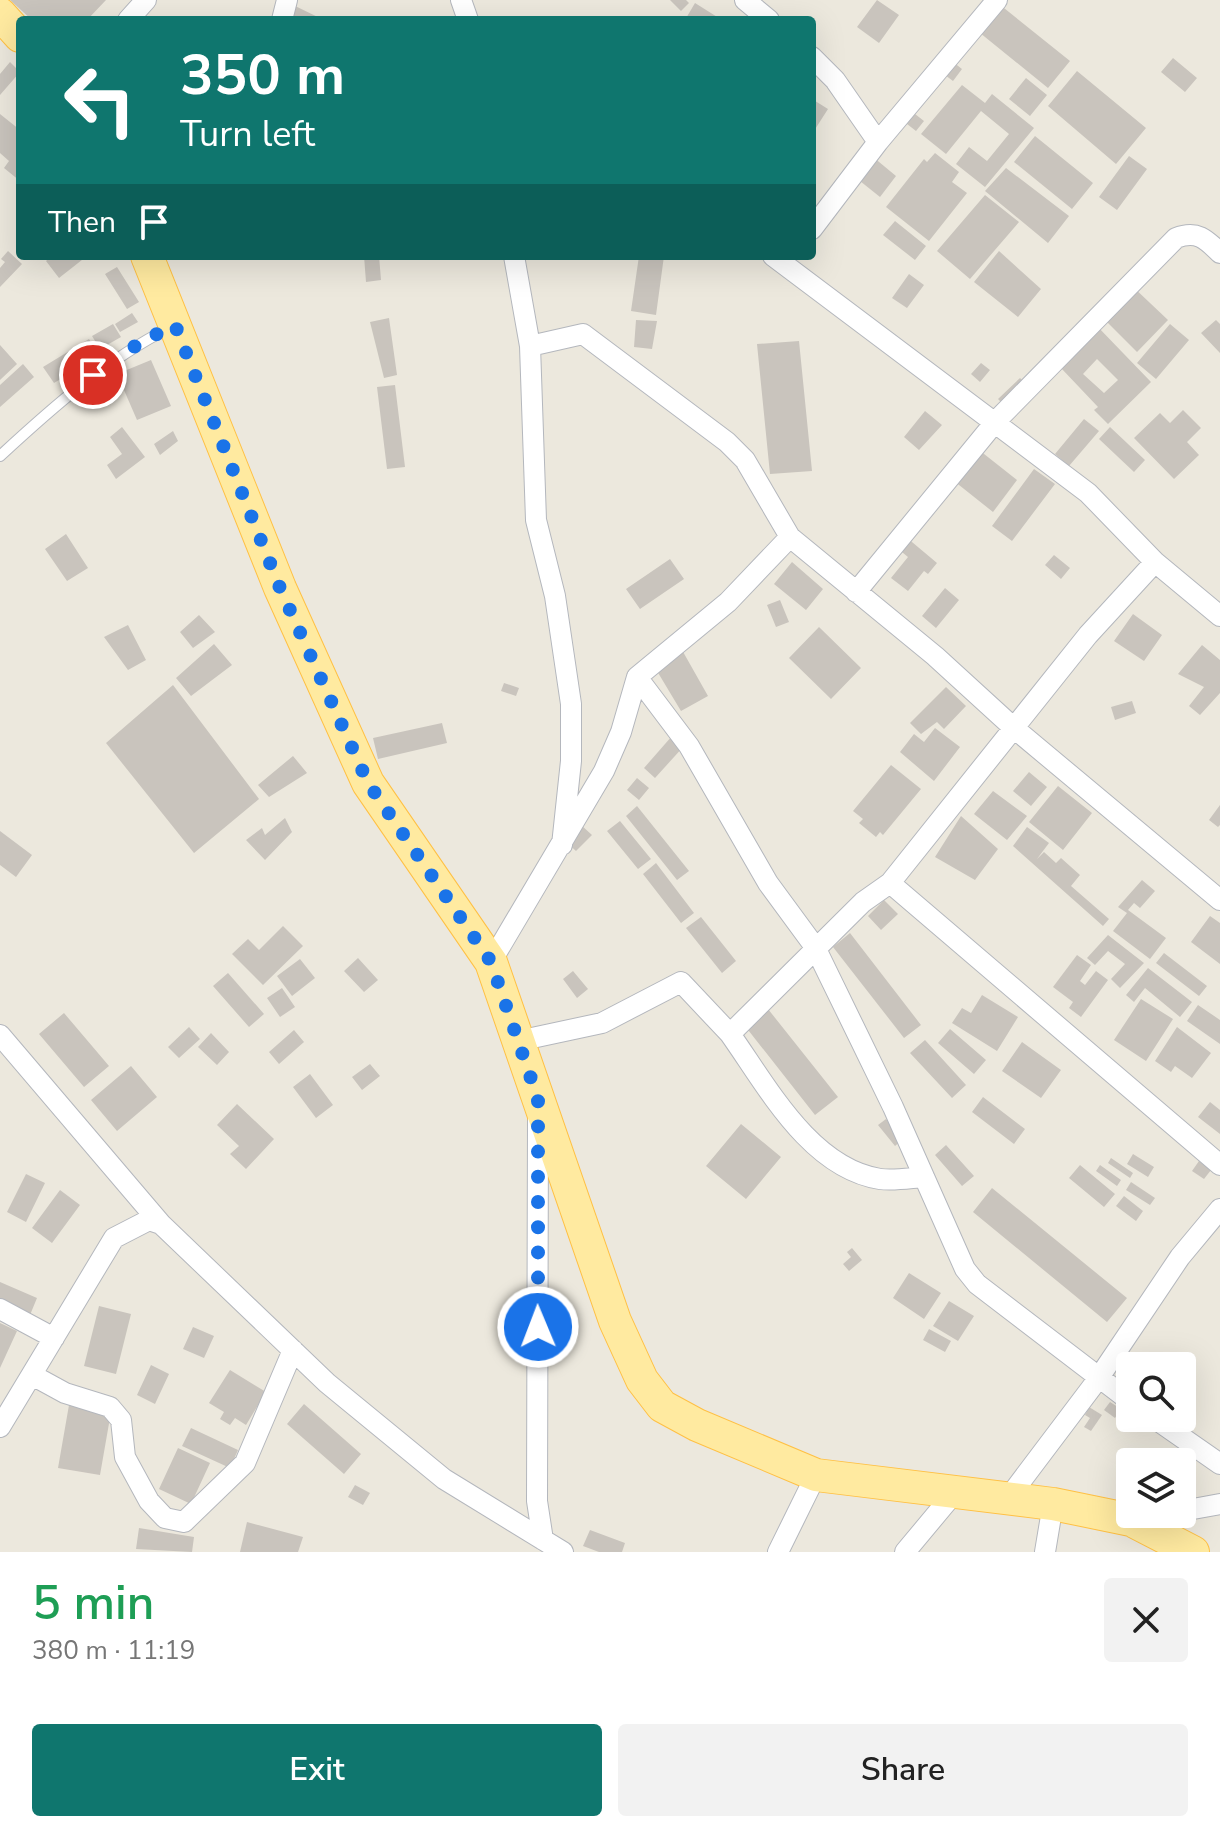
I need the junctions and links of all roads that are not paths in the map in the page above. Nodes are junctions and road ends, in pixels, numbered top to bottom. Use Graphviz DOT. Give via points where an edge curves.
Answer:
graph roads {
  1 [pos="146,0"];
  2 [pos="745,0"];
  3 [pos="997,0"];
  4 [pos="0,14"];
  5 [pos="132,16"];
  6 [pos="764,16"];
  7 [pos="16,32"];
  8 [pos="816,61"];
  9 [pos="878,142"];
  10 [pos="816,224"];
  11 [pos="1220,253"];
  12 [pos="149,260"];
  13 [pos="515,260"];
  14 [pos="787,260"];
  15 [pos="175,325"];
  16 [pos="530,346"];
  17 [pos="996,421"];
  18 [pos="0,456"];
  19 [pos="790,537"];
  20 [pos="1155,562"];
  21 [pos="856,592"];
  22 [pos="1220,616"];
  23 [pos="637,677"];
  24 [pos="1015,729"];
  25 [pos="562,845"];
  26 [pos="890,883"];
  27 [pos="1220,900"];
  28 [pos="815,947"];
  29 [pos="491,962"];
  30 [pos="730,1034"];
  31 [pos="0,1035"];
  32 [pos="518,1041"];
  33 [pos="538,1099"];
  34 [pos="1220,1165"];
  35 [pos="924,1177"];
  36 [pos="1220,1209"];
  37 [pos="161,1224"];
  38 [pos="0,1309"];
  39 [pos="54,1338"];
  40 [pos="293,1350"];
  41 [pos="32,1375"];
  42 [pos="1098,1379"];
  43 [pos="1116,1391"];
  44 [pos="0,1427"];
  45 [pos="1174,1432"];
  46 [pos="1220,1464"];
  47 [pos="816,1475"];
  48 [pos="955,1492"];
  49 [pos="1009,1497"];
  50 [pos="1053,1504"];
  51 [pos="1220,1504"];
  52 [pos="1196,1508"];
  53 [pos="1116,1517"];
  54 [pos="1146,1528"];
  55 [pos="543,1540"];
  56 [pos="563,1552"];
  57 [pos="778,1552"];
  58 [pos="905,1552"];
  59 [pos="1045,1552"];
  60 [pos="1193,1552"];
  1 -- 5 [label="street"];
  2 -- 6 [label="street"];
  3 -- 9 [label="street"];
  4 -- 7 [label="main road"];
  8 -- 9 [label="street"];
  9 -- 10 [label="street"];
  11 -- 17 [label="street" via="1204,237 1176,238"];
  12 -- 15 [label="main road"];
  13 -- 16 [label="street"];
  14 -- 17 [label="street"];
  15 -- 18 [label="lane" via="93,375"];
  15 -- 29 [label="main road" via="280,588 368,783"];
  16 -- 19 [label="street" via="583,334 690,412 745,460"];
  16 -- 25 [label="street" via="536,520 555,596 571,704"];
  17 -- 20 [label="street" via="1088,493"];
  17 -- 21 [label="street"];
  19 -- 21 [label="street"];
  19 -- 23 [label="street" via="728,602"];
  20 -- 22 [label="street"];
  20 -- 24 [label="street" via="1088,635"];
  21 -- 24 [label="street"];
  23 -- 25 [label="street" via="604,771"];
  23 -- 28 [label="street" via="689,746 768,883"];
  24 -- 26 [label="street"];
  24 -- 27 [label="street"];
  25 -- 29 [label="street"];
  26 -- 28 [label="street"];
  26 -- 34 [label="street"];
  28 -- 30 [label="street"];
  28 -- 35 [label="street"];
  29 -- 32 [label="main road"];
  30 -- 32 [label="street" via="681,982 602,1023"];
  30 -- 35 [label="street" via="784,1109 822,1150 844,1166 880,1179"];
  31 -- 37 [label="street"];
  32 -- 33 [label="main road"];
  33 -- 47 [label="main road" via="615,1321 642,1380 662,1406"];
  33 -- 55 [label="street" via="537,1501"];
  35 -- 42 [label="street" via="956,1253 977,1284"];
  36 -- 42 [label="street" via="1180,1257"];
  37 -- 39 [label="street" via="149,1220 114,1238"];
  37 -- 40 [label="street"];
  38 -- 39 [label="street"];
  39 -- 41 [label="street"];
  40 -- 41 [label="street" via="245,1463 184,1522 165,1518 149,1501 125,1457 121,1420 110,1407 65,1393"];
  40 -- 55 [label="street" via="444,1479"];
  41 -- 44 [label="street"];
  42 -- 43 [label="street"];
  42 -- 49 [label="street"];
  45 -- 46 [label="street"];
  47 -- 48 [label="main road"];
  47 -- 57 [label="street"];
  48 -- 49 [label="main road"];
  48 -- 58 [label="street"];
  49 -- 50 [label="main road"];
  50 -- 53 [label="main road"];
  50 -- 59 [label="street"];
  51 -- 52 [label="street"];
  54 -- 60 [label="main road"];
  55 -- 56 [label="street"];
}
